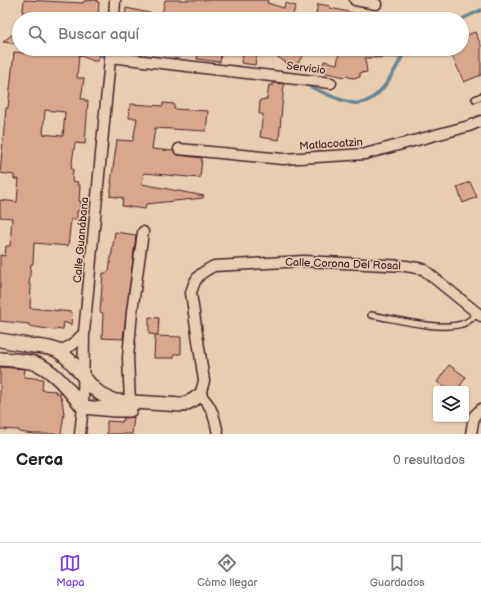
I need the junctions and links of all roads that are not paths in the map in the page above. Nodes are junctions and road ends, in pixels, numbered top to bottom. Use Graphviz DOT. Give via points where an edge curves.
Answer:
graph roads {
  1 [pos="115,0"];
  2 [pos="355,0"];
  3 [pos="376,4"];
  4 [pos="114,12"];
  5 [pos="111,56"];
  6 [pos="133,56"];
  7 [pos="331,83"];
  8 [pos="481,96"];
  9 [pos="475,99"];
  10 [pos="481,121"];
  11 [pos="178,149"];
  12 [pos="143,232"];
  13 [pos="371,315"];
  14 [pos="479,315"];
  15 [pos="84,333"];
  16 [pos="0,340"];
  17 [pos="58,352"];
  18 [pos="0,359"];
  19 [pos="84,379"];
  20 [pos="200,394"];
  21 [pos="130,402"];
  22 [pos="156,403"];
  23 [pos="84,407"];
  24 [pos="481,409"];
  25 [pos="80,434"];
  26 [pos="218,434"];
  27 [pos="471,434"];
  1 -- 4 [label="street"];
  2 -- 3 [label="street"];
  5 -- 15 [label="street, Calle Guanábana"];
  6 -- 7 [label="street, Servicio"];
  8 -- 9 [label="lane"];
  10 -- 11 [label="street, Matlacoatzin" via="365,154 283,159"];
  12 -- 21 [label="street" via="128,358"];
  13 -- 14 [label="lane" via="426,325 448,326 463,324"];
  14 -- 20 [label="street, Calle Corona Del Rosal" via="422,269 406,266 304,261 214,266 198,277 191,293 204,381"];
  15 -- 17 [label="street" via="72,345"];
  15 -- 19 [label="street, Calle Guanábana"];
  16 -- 17 [label="street"];
  17 -- 19 [label="street" via="72,363"];
  18 -- 23 [label="street" via="38,364 51,372"];
  19 -- 21 [label="street" via="106,398"];
  19 -- 23 [label="street, Calle Guanábana"];
  20 -- 22 [label="street" via="184,405"];
  20 -- 26 [label="street" via="210,407"];
  21 -- 22 [label="street"];
  22 -- 23 [label="street" via="135,410"];
  23 -- 25 [label="street, Calle Guanábana"];
  24 -- 27 [label="street" via="474,416"];
}
